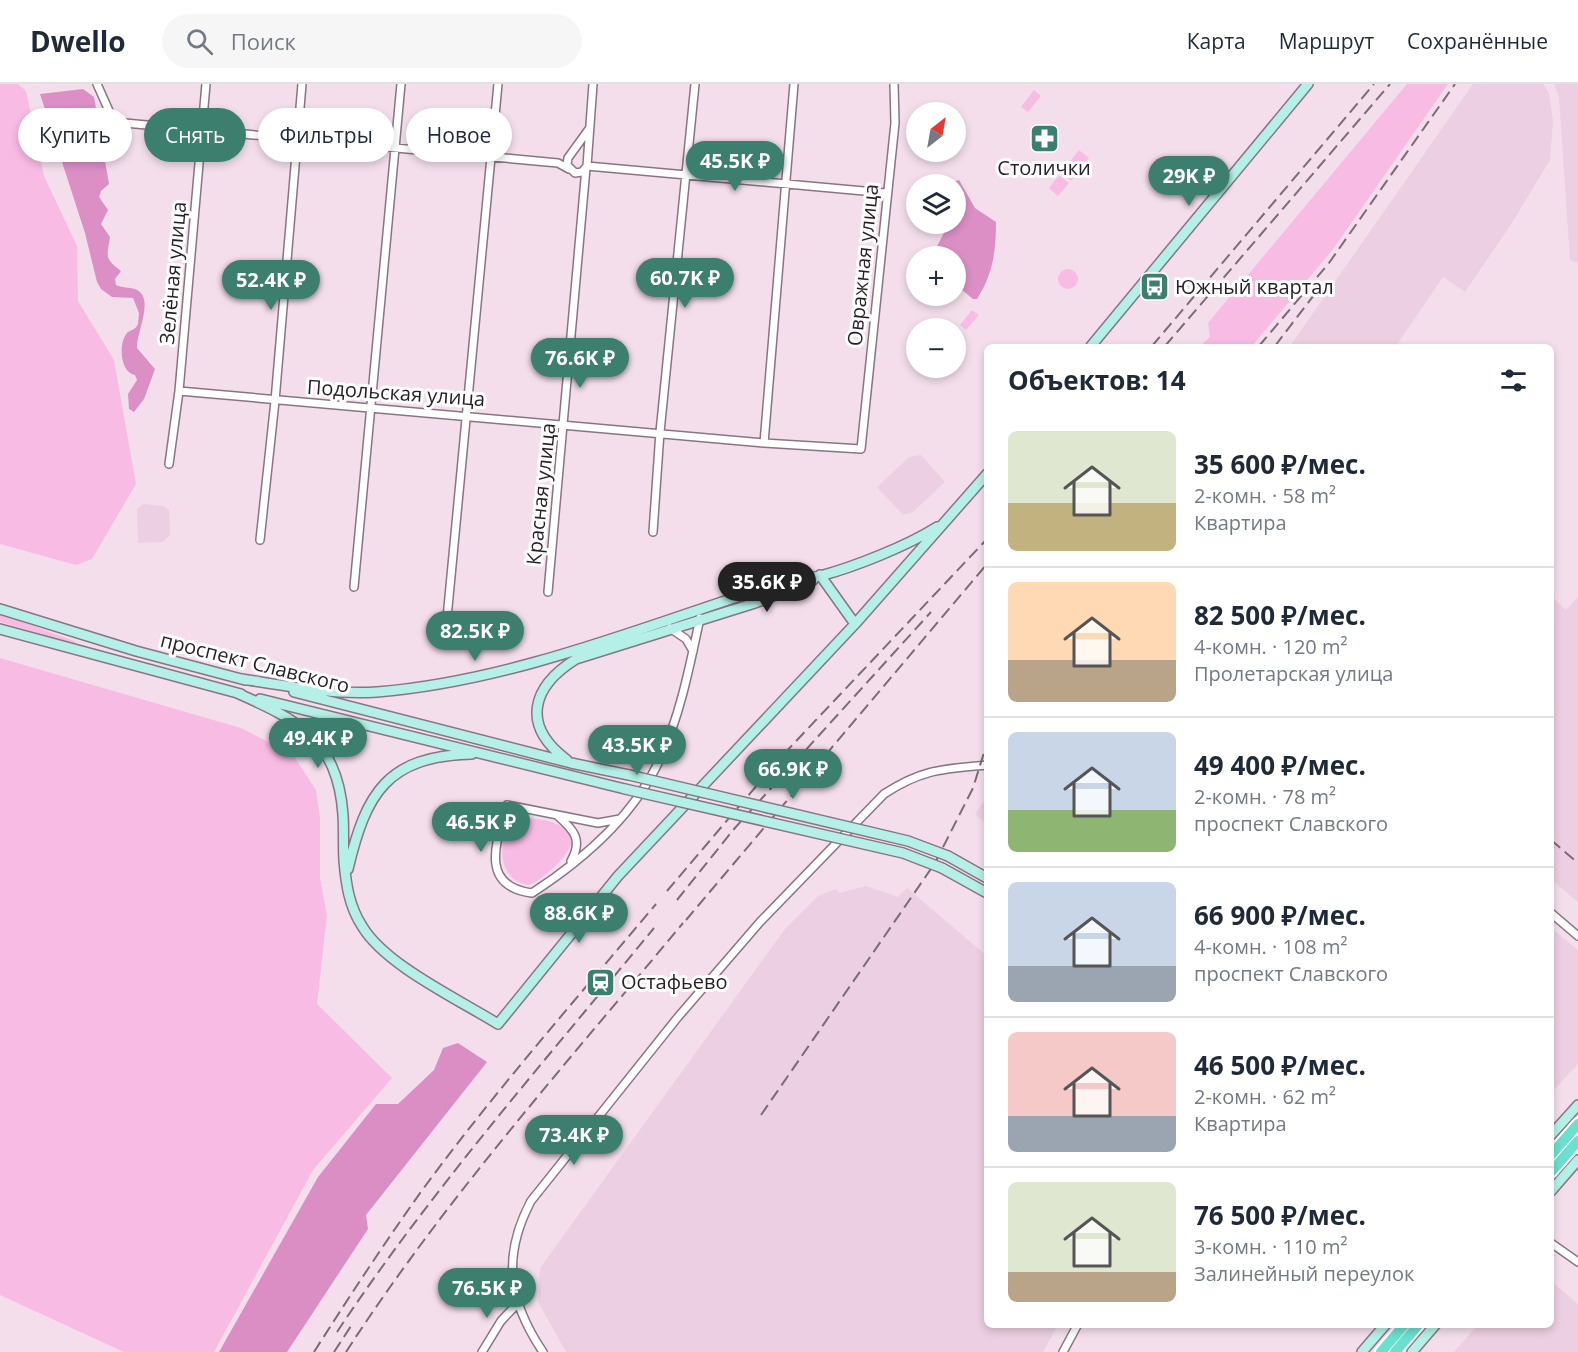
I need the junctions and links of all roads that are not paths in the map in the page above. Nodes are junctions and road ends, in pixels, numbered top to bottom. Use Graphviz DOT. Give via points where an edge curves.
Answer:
graph roads {
  1 [pos="97,84"];
  2 [pos="105,84"];
  3 [pos="206,84"];
  4 [pos="302,84"];
  5 [pos="401,84"];
  6 [pos="498,84"];
  7 [pos="593,84"];
  8 [pos="695,84"];
  9 [pos="794,84"];
  10 [pos="894,84"];
  11 [pos="1308,84"];
  12 [pos="103,100"];
  13 [pos="204,108"];
  14 [pos="300,108"];
  15 [pos="496,108"];
  16 [pos="144,125"];
  17 [pos="589,129"];
  18 [pos="394,150"];
  19 [pos="406,151"];
  20 [pos="571,156"];
  21 [pos="512,160"];
  22 [pos="199,162"];
  23 [pos="295,162"];
  24 [pos="393,162"];
  25 [pos="491,162"];
  26 [pos="558,163"];
  27 [pos="586,165"];
  28 [pos="569,169"];
  29 [pos="579,173"];
  30 [pos="686,175"];
  31 [pos="584,184"];
  32 [pos="786,185"];
  33 [pos="886,193"];
  34 [pos="1093,344"];
  35 [pos="180,391"];
  36 [pos="275,401"];
  37 [pos="370,407"];
  38 [pos="468,415"];
  39 [pos="564,424"];
  40 [pos="660,432"];
  41 [pos="764,443"];
  42 [pos="861,449"];
  43 [pos="170,464"];
  44 [pos="984,478"];
  45 [pos="955,512"];
  46 [pos="653,532"];
  47 [pos="260,540"];
  48 [pos="820,576"];
  49 [pos="354,587"];
  50 [pos="548,592"];
  51 [pos="702,608"];
  52 [pos="0,609"];
  53 [pos="447,618"];
  54 [pos="700,619"];
  55 [pos="855,624"];
  56 [pos="670,628"];
  57 [pos="0,629"];
  58 [pos="693,651"];
  59 [pos="242,679"];
  60 [pos="237,693"];
  61 [pos="484,753"];
  62 [pos="571,763"];
  63 [pos="984,765"];
  64 [pos="556,814"];
  65 [pos="620,819"];
  66 [pos="568,866"];
  67 [pos="984,876"];
  68 [pos="346,878"];
  69 [pos="984,891"];
  70 [pos="1554,916"];
  71 [pos="1578,936"];
  72 [pos="1578,1105"];
  73 [pos="1578,1124"];
  74 [pos="1554,1132"];
  75 [pos="1578,1141"];
  76 [pos="1554,1152"];
  77 [pos="1578,1160"];
  78 [pos="1554,1169"];
  79 [pos="1554,1188"];
  80 [pos="1554,1245"];
  81 [pos="1578,1262"];
  82 [pos="517,1304"];
  83 [pos="1076,1328"];
  84 [pos="1383,1328"];
  85 [pos="1402,1328"];
  86 [pos="1414,1328"];
  87 [pos="1433,1328"];
  88 [pos="1388,1350"];
  89 [pos="482,1352"];
  90 [pos="543,1352"];
  91 [pos="1063,1352"];
  92 [pos="1362,1352"];
  93 [pos="1412,1352"];
  1 -- 12 [label="street"];
  2 -- 12 [label="street"];
  3 -- 13 [label="street, Зелёная улица"];
  4 -- 14 [label="street"];
  5 -- 18 [label="street"];
  6 -- 15 [label="street"];
  7 -- 17 [label="street, Красная улица"];
  8 -- 30 [label="street"];
  9 -- 32 [label="street"];
  10 -- 33 [label="street, Овражная улица" via="896,116"];
  11 -- 34 [label="street"];
  12 -- 16 [label="street" via="114,122"];
  17 -- 20 [label="street, Красная улица"];
  17 -- 27 [label="street, Красная улица"];
  18 -- 19 [label="street"];
  20 -- 26 [label="street"];
  20 -- 27 [label="street" via="581,154"];
  20 -- 28 [label="street"];
  21 -- 26 [label="street"];
  22 -- 35 [label="street, Зелёная улица"];
  23 -- 36 [label="street"];
  24 -- 37 [label="street"];
  25 -- 38 [label="street"];
  26 -- 28 [label="street"];
  27 -- 29 [label="street"];
  27 -- 30 [label="street"];
  27 -- 31 [label="street, Красная улица"];
  28 -- 29 [label="street"];
  29 -- 31 [label="street, Красная улица"];
  30 -- 32 [label="street"];
  30 -- 40 [label="street"];
  31 -- 39 [label="street, Красная улица"];
  32 -- 33 [label="street"];
  32 -- 41 [label="street"];
  33 -- 42 [label="street, Овражная улица"];
  35 -- 36 [label="street, Подольская улица"];
  35 -- 43 [label="street, Зелёная улица"];
  36 -- 37 [label="street, Подольская улица"];
  36 -- 47 [label="street"];
  37 -- 38 [label="street, Подольская улица"];
  37 -- 49 [label="street"];
  38 -- 39 [label="street, Подольская улица"];
  38 -- 53 [label="street"];
  39 -- 40 [label="street, Подольская улица"];
  39 -- 50 [label="street, Красная улица"];
  40 -- 41 [label="street, Подольская улица"];
  40 -- 46 [label="street"];
  41 -- 42 [label="street, Подольская улица"];
  44 -- 45 [label="street"];
  45 -- 48 [label="street" via="918,538"];
  45 -- 55 [label="street"];
  48 -- 51 [label="street" via="771,586"];
  48 -- 54 [label="street" via="799,587"];
  48 -- 55 [label="street"];
  51 -- 54 [label="street"];
  51 -- 59 [label="street" via="509,669 434,684 376,692 325,692"];
  52 -- 59 [label="street, проспект Славского"];
  54 -- 56 [label="street"];
  54 -- 58 [label="street"];
  55 -- 68 [label="street" via="652,839 498,1024 396,961 375,943 357,918"];
  56 -- 58 [label="street" via="686,639"];
  56 -- 62 [label="street" via="576,658 548,680 538,705 538,721 555,751"];
  57 -- 60 [label="street, проспект Славского"];
  58 -- 65 [label="street" via="661,757 639,797"];
  59 -- 62 [label="street, проспект Славского"];
  60 -- 61 [label="street, проспект Славского"];
  60 -- 68 [label="street" via="287,715 322,748 332,766 343,814"];
  61 -- 68 [label="street" via="447,754 425,760 381,787 358,827"];
  61 -- 69 [label="street, проспект Славского, bridge" via="903,853 942,868"];
  62 -- 67 [label="street, проспект Славского, bridge" via="908,841 948,856"];
  63 -- 82 [label="street" via="929,771 907,778 884,794 760,922 678,1017 531,1201 517,1227 512,1274"];
  64 -- 65 [label="street" via="598,823"];
  64 -- 66 [label="street" via="578,840"];
  64 -- 66 [label="street" via="507,805 493,855 495,866 510,886 531,893"];
  65 -- 66 [label="street"];
  70 -- 71 [label="street"];
  72 -- 74 [label="street"];
  73 -- 76 [label="main road"];
  75 -- 78 [label="main road"];
  77 -- 79 [label="street"];
  80 -- 81 [label="street"];
  82 -- 89 [label="street"];
  82 -- 90 [label="street"];
  83 -- 91 [label="street"];
  84 -- 92 [label="street"];
  85 -- 88 [label="main road"];
  86 -- 88 [label="main road"];
  87 -- 93 [label="street"];
}
